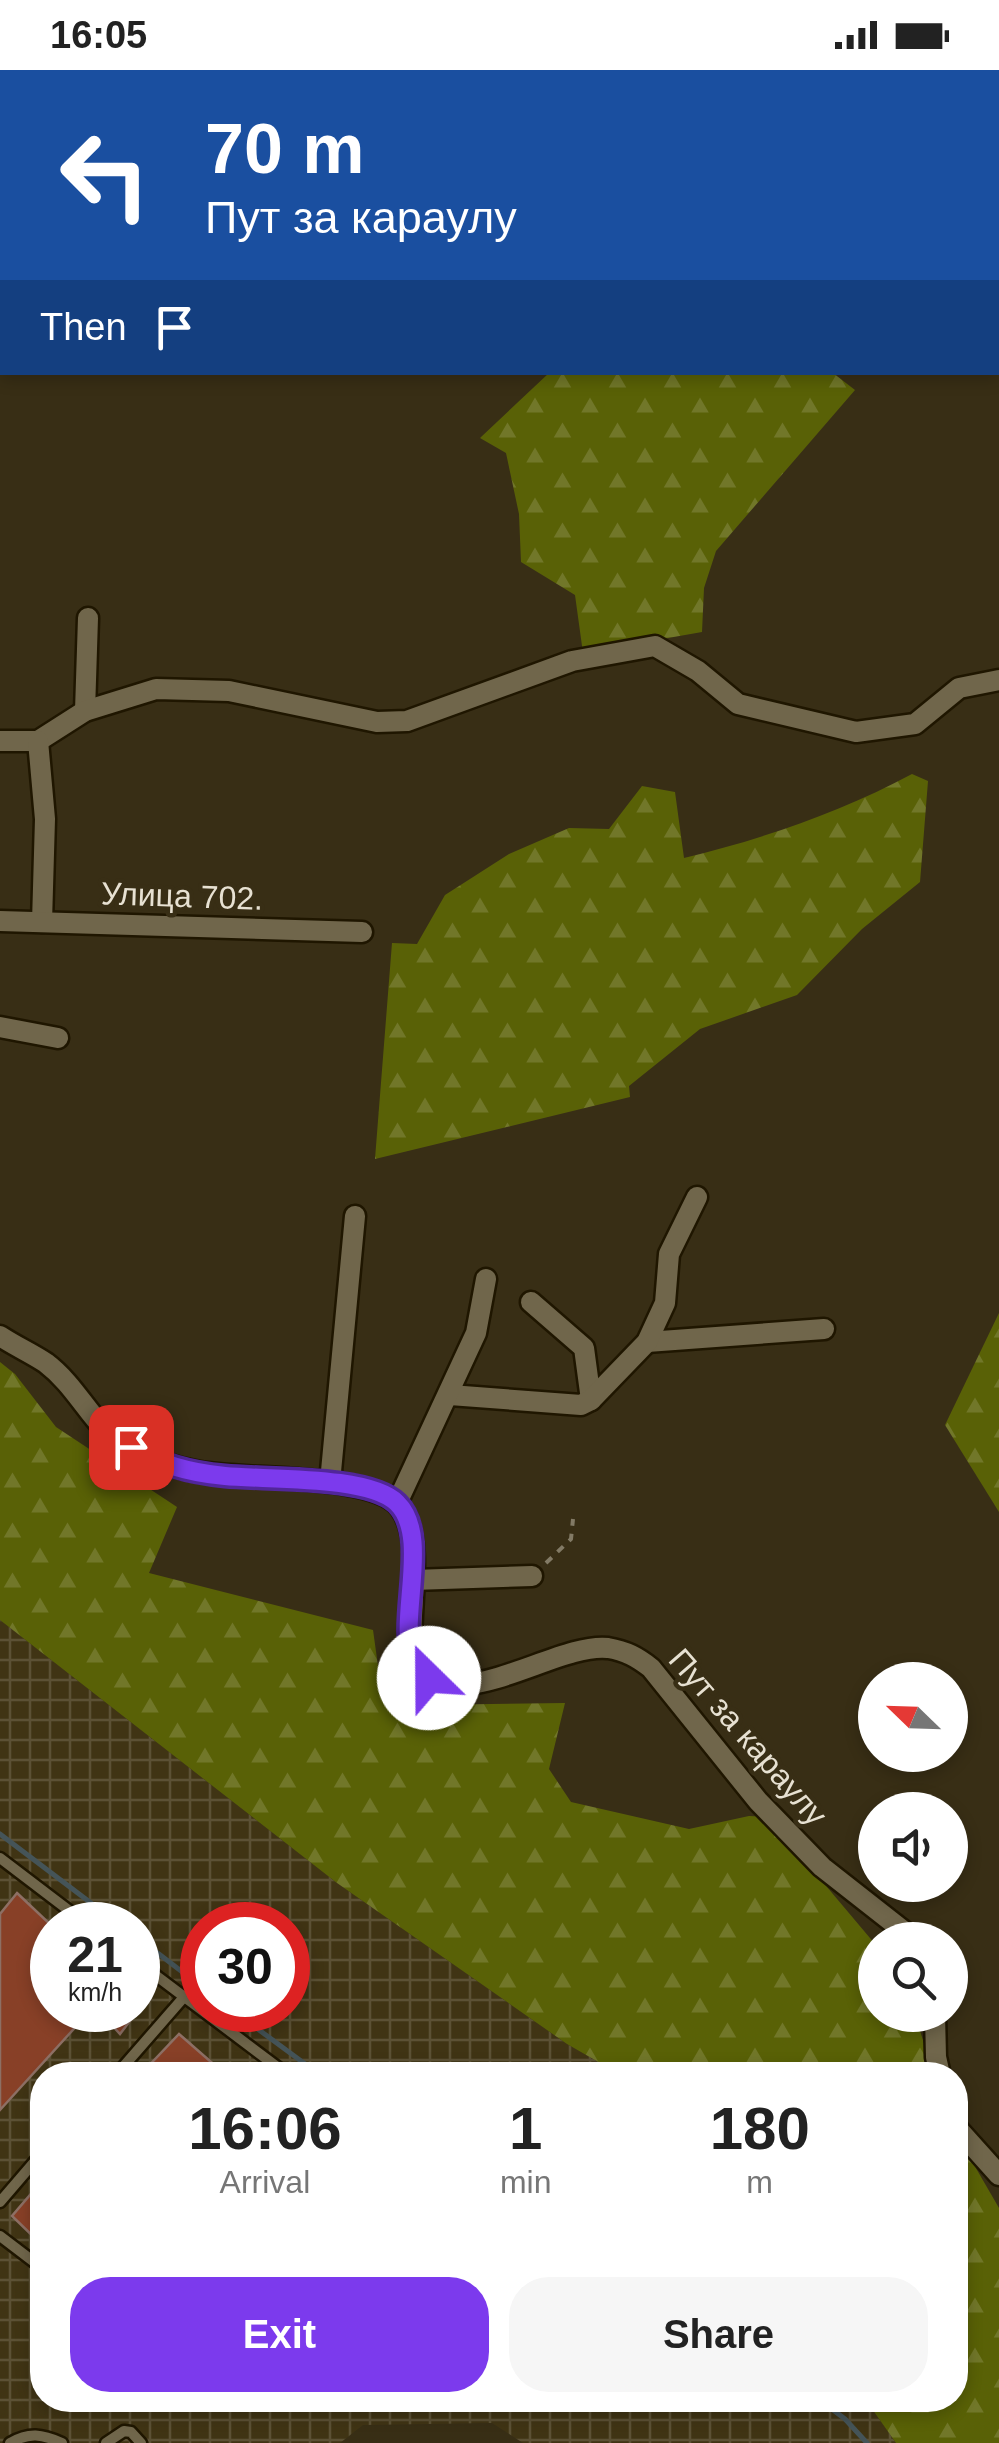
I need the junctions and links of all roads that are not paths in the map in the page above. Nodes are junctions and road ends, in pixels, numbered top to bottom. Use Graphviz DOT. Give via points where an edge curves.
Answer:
graph roads {
  1 [pos="88,618"];
  2 [pos="999,680"];
  3 [pos="85,711"];
  4 [pos="0,741"];
  5 [pos="38,741"];
  6 [pos="0,921"];
  7 [pos="42,922"];
  8 [pos="362,932"];
  9 [pos="0,1027"];
  10 [pos="58,1038"];
  11 [pos="697,1198"];
  12 [pos="355,1216"];
  13 [pos="486,1279"];
  14 [pos="531,1302"];
  15 [pos="824,1329"];
  16 [pos="0,1336"];
  17 [pos="647,1342"];
  18 [pos="450,1394"];
  19 [pos="591,1400"];
  20 [pos="330,1482"];
  21 [pos="398,1503"];
  22 [pos="532,1576"];
  23 [pos="412,1580"];
  24 [pos="2,1864"];
  25 [pos="56,1902"];
  26 [pos="892,1922"];
  27 [pos="160,1979"];
  28 [pos="180,1994"];
  29 [pos="180,2002"];
  30 [pos="231,2032"];
  31 [pos="936,2032"];
  32 [pos="127,2062"];
  33 [pos="271,2062"];
  34 [pos="939,2062"];
  35 [pos="968,2140"];
  36 [pos="30,2166"];
  37 [pos="999,2175"];
  38 [pos="0,2202"];
  39 [pos="0,2236"];
  40 [pos="30,2259"];
  41 [pos="10,2443"];
  42 [pos="62,2443"];
  43 [pos="106,2443"];
  44 [pos="140,2443"];
  1 -- 3 [label="street"];
  2 -- 3 [label="street" via="959,688 914,724 856,732 738,704 655,646 572,662 407,720 377,722 228,691 174,689"];
  3 -- 5 [label="street"];
  4 -- 5 [label="street"];
  5 -- 7 [label="street"];
  6 -- 7 [label="street, Улица 702."];
  7 -- 8 [label="street, Улица 702."];
  9 -- 10 [label="street"];
  11 -- 17 [label="street" via="670,1254 665,1303"];
  12 -- 20 [label="street"];
  13 -- 18 [label="street" via="476,1333"];
  14 -- 19 [label="street" via="584,1348"];
  15 -- 17 [label="street"];
  16 -- 20 [label="street" via="46,1363 107,1432 154,1462 224,1476"];
  17 -- 19 [label="street"];
  18 -- 19 [label="street" via="581,1405"];
  18 -- 21 [label="street"];
  20 -- 21 [label="street" via="379,1491"];
  21 -- 23 [label="street, Пут за караулу" via="410,1531"];
  22 -- 23 [label="street"];
  23 -- 26 [label="street, Пут за караулу" via="412,1657 429,1678 449,1686 583,1650 630,1653 651,1668 758,1801 822,1867"];
  24 -- 25 [label="lane"];
  27 -- 28 [label="lane"];
  29 -- 32 [label="lane"];
  30 -- 33 [label="lane"];
  31 -- 34 [label="street"];
  35 -- 37 [label="street"];
  36 -- 38 [label="lane"];
  39 -- 40 [label="lane"];
  41 -- 42 [label="lane" via="34,2434"];
  43 -- 44 [label="lane" via="124,2430"];
}
